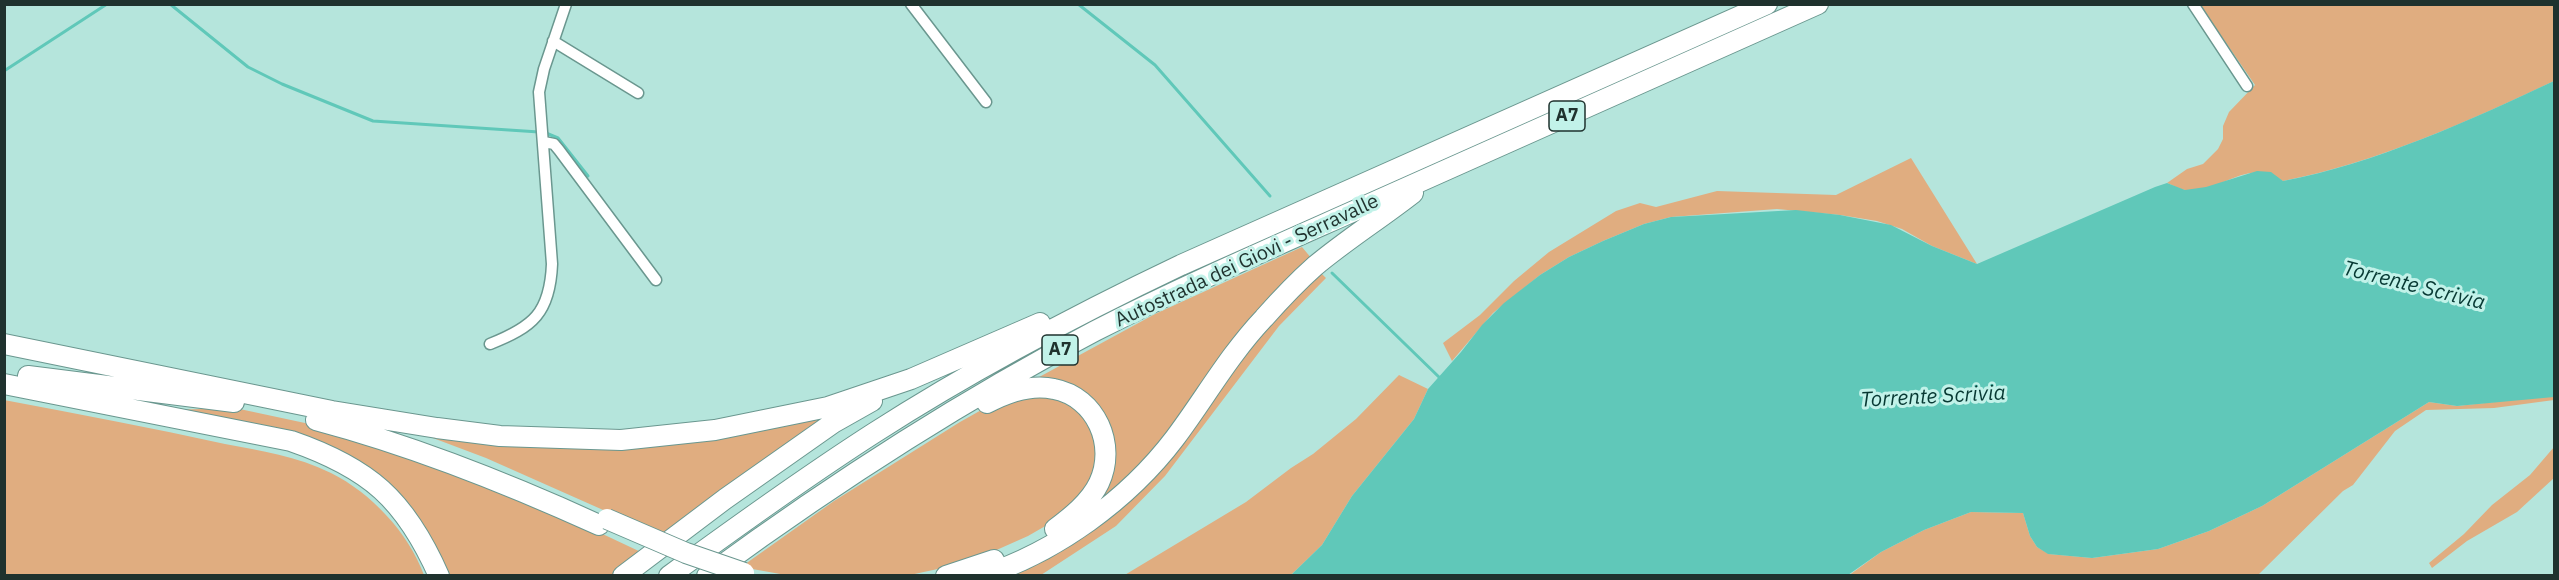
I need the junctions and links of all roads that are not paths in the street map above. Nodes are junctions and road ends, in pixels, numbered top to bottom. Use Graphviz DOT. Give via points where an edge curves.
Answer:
graph roads {
  1 [pos="566,4"];
  2 [pos="911,4"];
  3 [pos="1767,4"];
  4 [pos="1818,4"];
  5 [pos="2193,4"];
  6 [pos="553,41"];
  7 [pos="2247,87"];
  8 [pos="638,93"];
  9 [pos="986,102"];
  10 [pos="544,142"];
  11 [pos="1440,173"];
  12 [pos="1181,265"];
  13 [pos="656,280"];
  14 [pos="4,344"];
  15 [pos="490,344"];
  16 [pos="4,355"];
  17 [pos="4,373"];
  18 [pos="911,379"];
  19 [pos="4,384"];
  20 [pos="245,403"];
  21 [pos="332,411"];
  22 [pos="887,451"];
  23 [pos="603,522"];
  24 [pos="750,574"];
  25 [pos="439,576"];
  26 [pos="623,576"];
  27 [pos="669,576"];
  28 [pos="707,576"];
  29 [pos="715,576"];
  30 [pos="946,576"];
  31 [pos="981,576"];
  1 -- 6 [label="street"];
  2 -- 9 [label="street"];
  3 -- 12 [label="highway, Autostrada dei Giovi - Serravalle / A7"];
  4 -- 11 [label="highway, Autostrada dei Giovi - Serravalle / A7"];
  5 -- 7 [label="street"];
  6 -- 8 [label="street"];
  6 -- 10 [label="street" via="539,92"];
  10 -- 13 [label="street" via="559,150"];
  10 -- 15 [label="street" via="550,285 529,326"];
  11 -- 22 [label="highway, Autostrada dei Giovi - Serravalle / A7" via="1159,299 1018,373"];
  11 -- 31 [label="highway" via="1294,286 1234,351 1173,440 1126,491 1032,555"];
  12 -- 18 [label="highway" via="1108,290"];
  12 -- 27 [label="highway, Autostrada dei Giovi - Serravalle / A7" via="1097,305 885,426 771,501"];
  14 -- 21 [label="highway"];
  16 -- 20 [label="highway"];
  17 -- 20 [label="highway"];
  18 -- 21 [label="highway" via="828,407 715,430 621,440 500,436"];
  18 -- 26 [label="highway" via="833,423"];
  19 -- 25 [label="highway" via="291,441 327,454 364,475 394,500 423,540"];
  20 -- 23 [label="highway" via="412,448"];
  21 -- 23 [label="highway" via="480,462"];
  22 -- 28 [label="highway, Autostrada dei Giovi - Serravalle / A7"];
  22 -- 30 [label="highway" via="997,398 1037,388 1067,392 1080,399 1098,420 1106,458 1098,485 1086,502 1046,536 991,562"];
  23 -- 24 [label="highway, bridge"];
  23 -- 29 [label="highway" via="669,558"];
}
